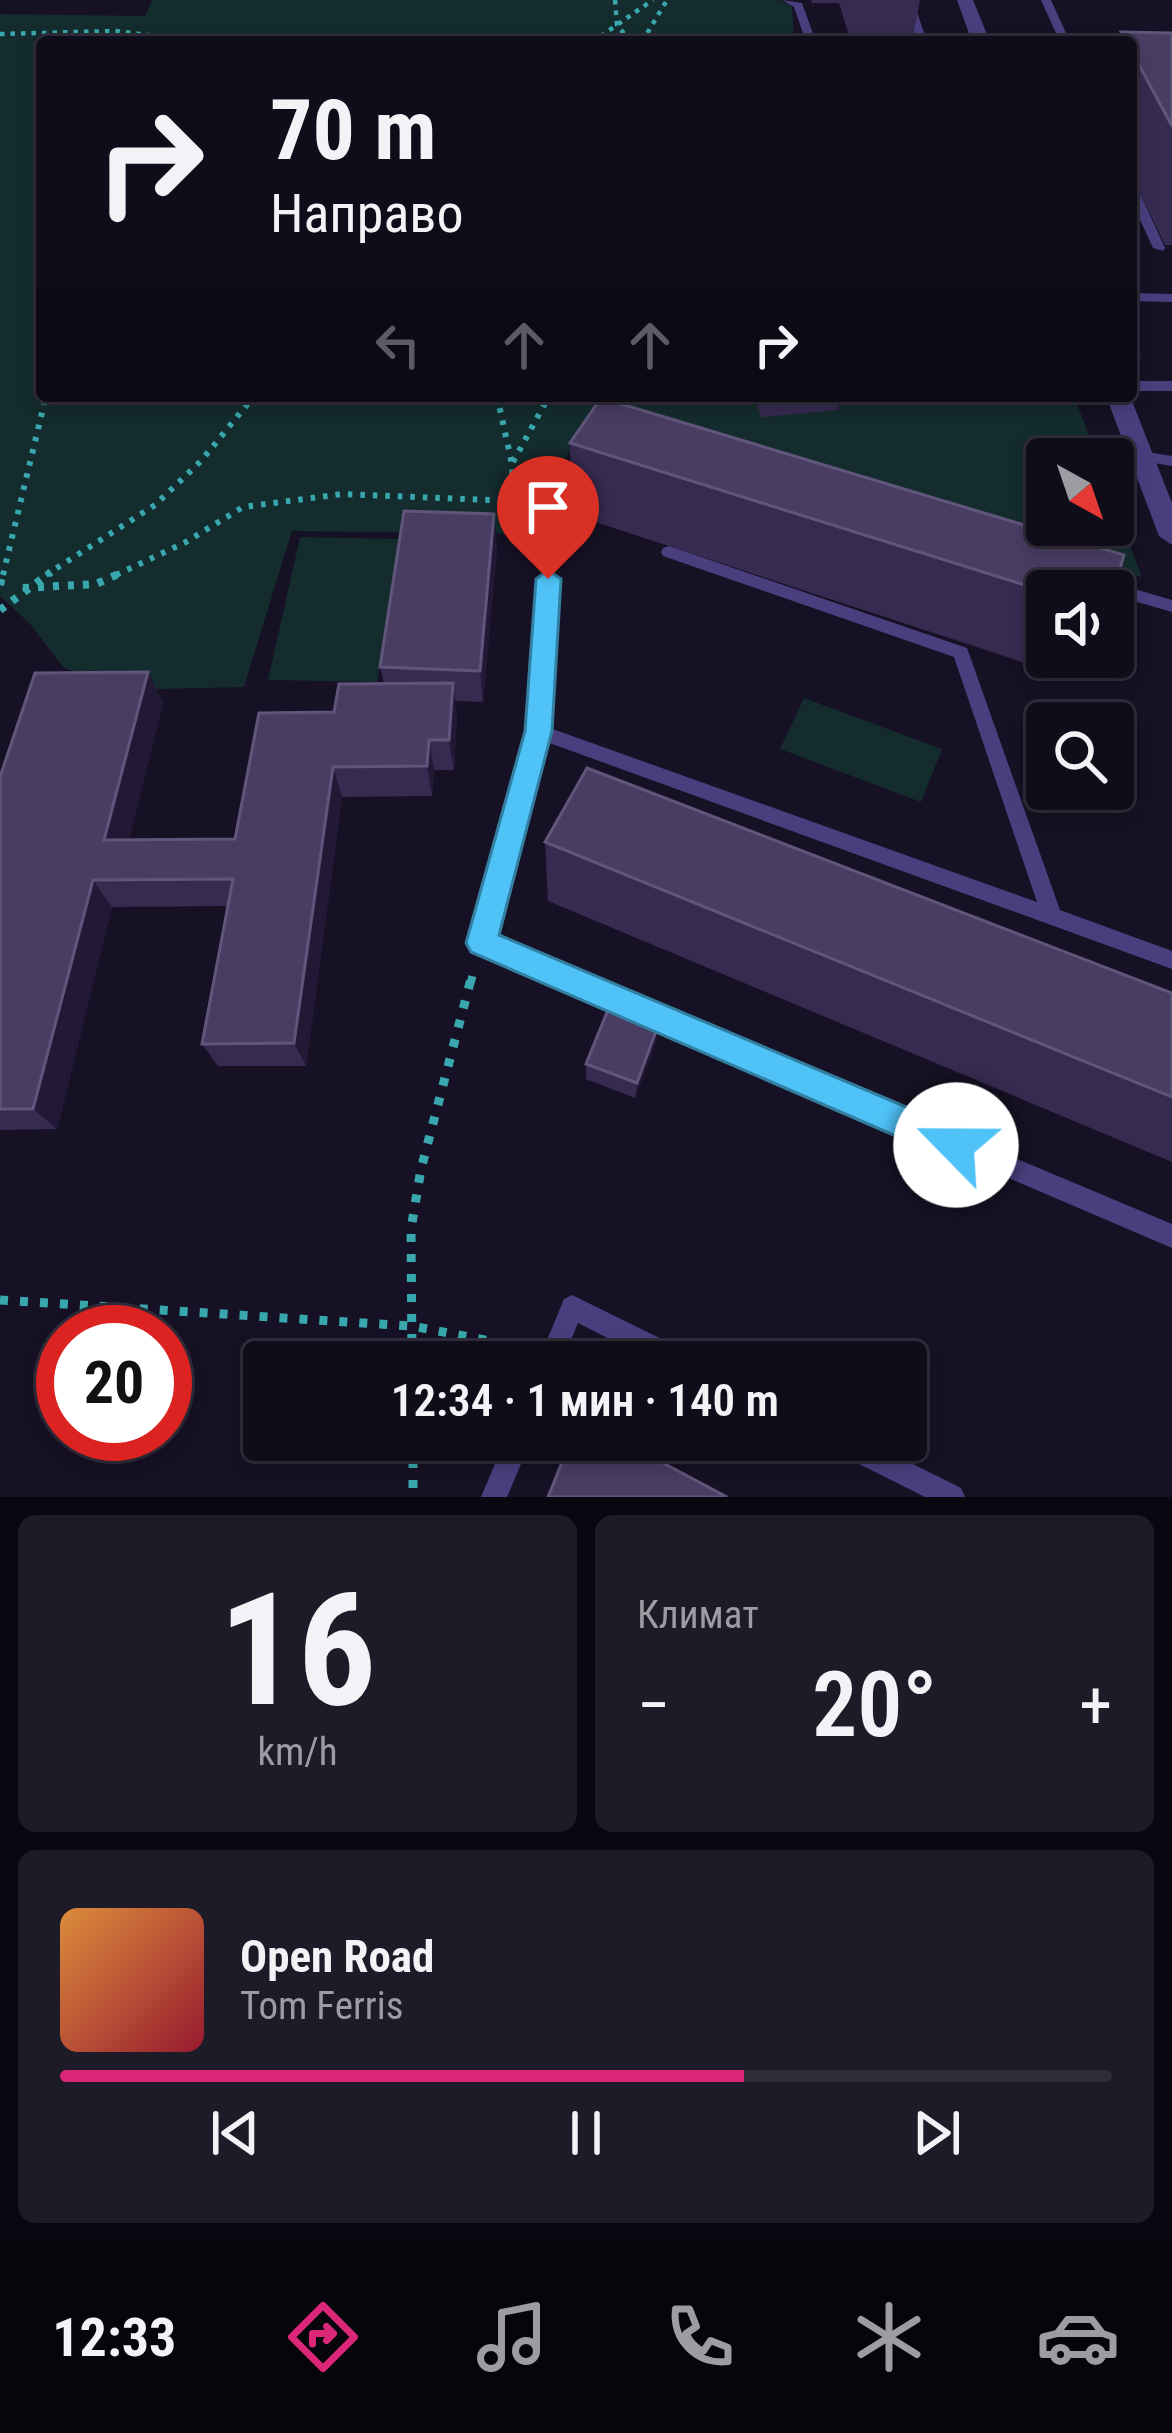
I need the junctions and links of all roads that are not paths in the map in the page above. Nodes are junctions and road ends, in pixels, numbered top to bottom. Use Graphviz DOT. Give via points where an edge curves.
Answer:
graph roads {
  1 [pos="788,0"];
  2 [pos="908,0"];
  3 [pos="965,0"];
  4 [pos="1046,0"];
  5 [pos="809,36"];
  6 [pos="920,36"];
  7 [pos="979,36"];
  8 [pos="1062,36"];
  9 [pos="1137,200"];
  10 [pos="1159,248"];
  11 [pos="1137,297"];
  12 [pos="1172,298"];
  13 [pos="1137,386"];
  14 [pos="1172,386"];
  15 [pos="1120,402"];
  16 [pos="1141,456"];
  17 [pos="1172,461"];
  18 [pos="1172,536"];
  19 [pos="668,552"];
  20 [pos="548,579"];
  21 [pos="1134,595"];
  22 [pos="1172,606"];
  23 [pos="538,731"];
  24 [pos="1052,917"];
  25 [pos="1172,960"];
  26 [pos="1172,1237"];
  27 [pos="558,1341"];
  28 [pos="639,1341"];
  29 [pos="509,1461"];
  30 [pos="880,1461"];
  31 [pos="494,1497"];
  32 [pos="952,1497"];
  1 -- 5 [label="lane"];
  2 -- 6 [label="lane"];
  3 -- 7 [label="street"];
  4 -- 8 [label="lane"];
  9 -- 10 [label="lane"];
  11 -- 12 [label="lane"];
  13 -- 14 [label="lane"];
  15 -- 16 [label="street"];
  16 -- 17 [label="lane"];
  16 -- 18 [label="street"];
  19 -- 24 [label="lane" via="961,653"];
  20 -- 23 [label="lane"];
  21 -- 22 [label="lane"];
  23 -- 24 [label="lane"];
  23 -- 26 [label="lane" via="482,943"];
  24 -- 25 [label="lane"];
  27 -- 28 [label="lane" via="572,1307"];
  29 -- 31 [label="lane"];
  30 -- 32 [label="lane"];
}
